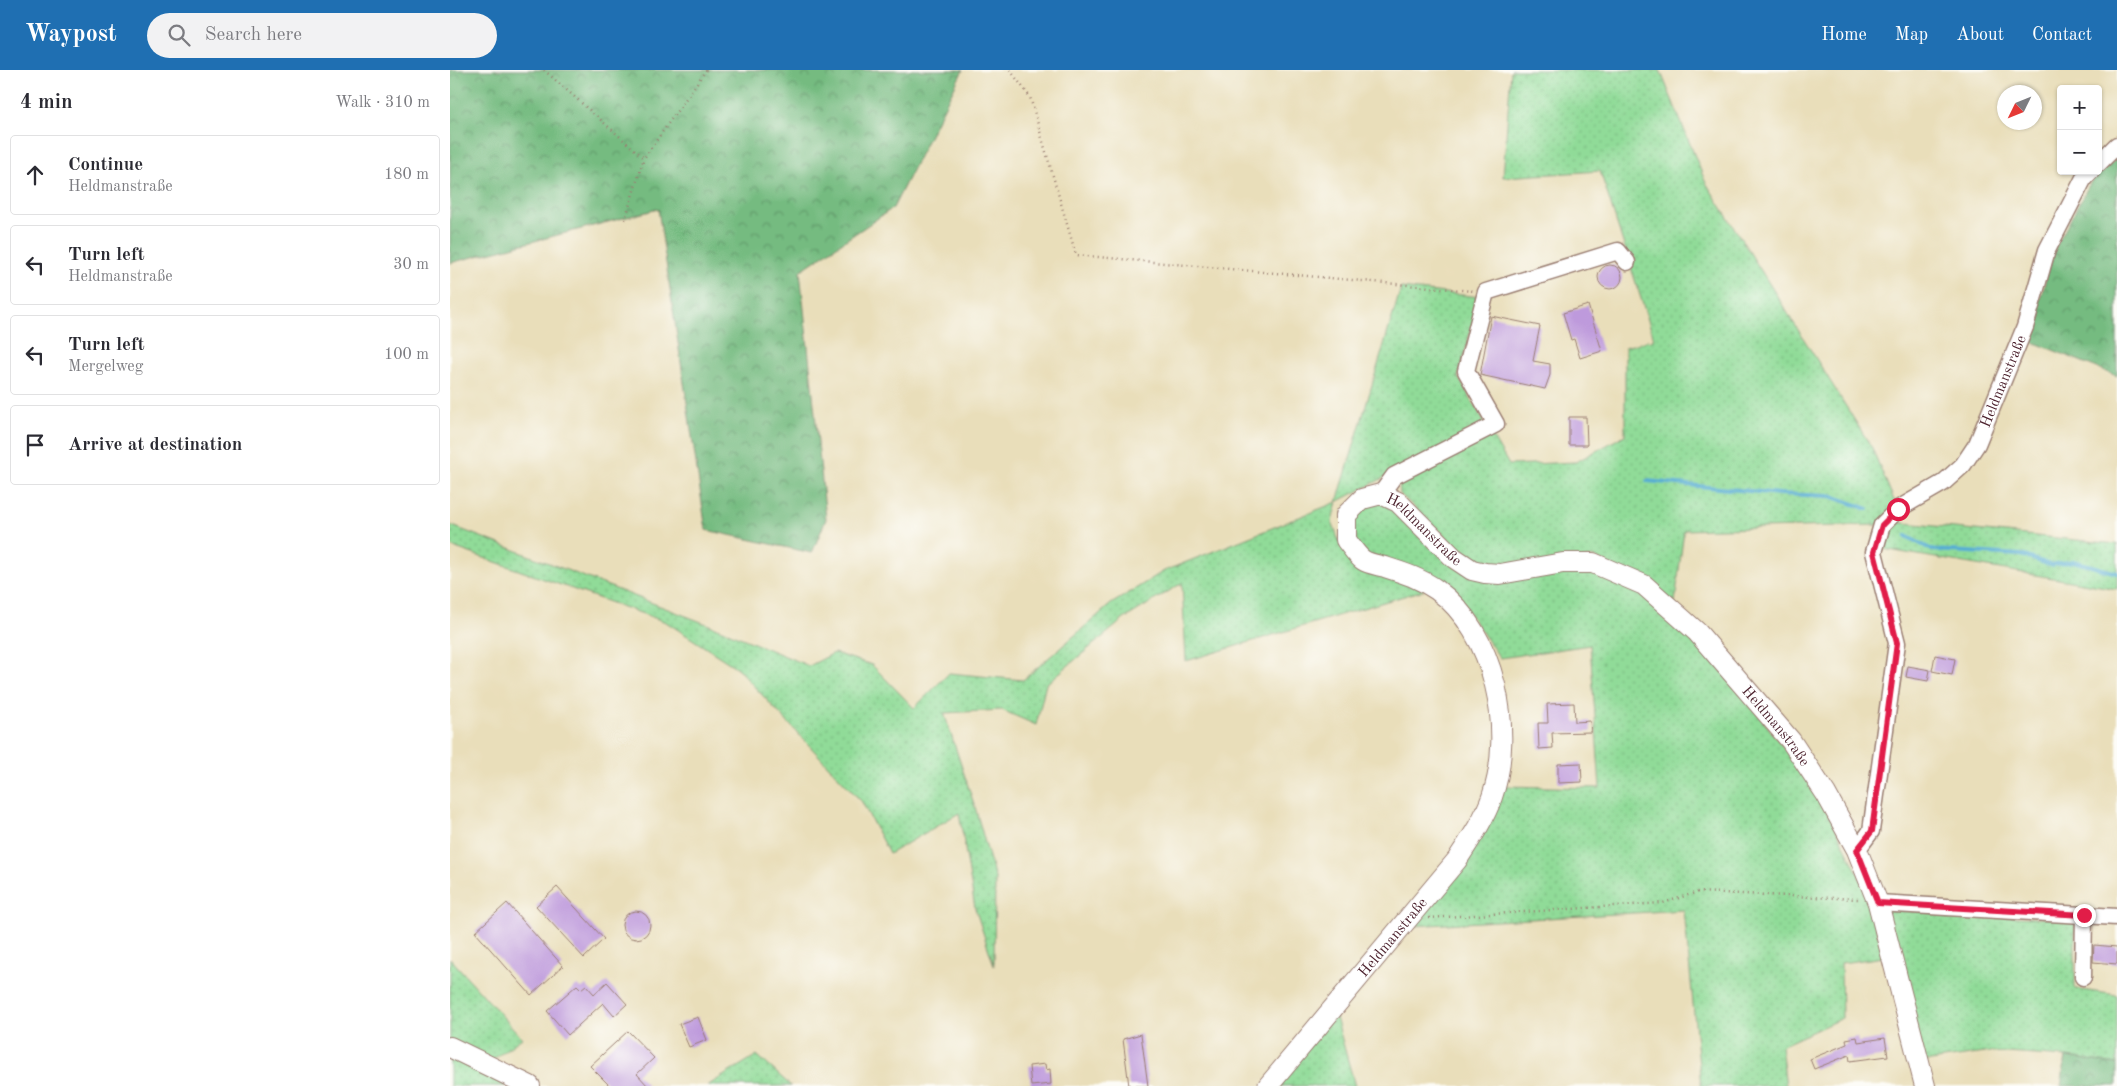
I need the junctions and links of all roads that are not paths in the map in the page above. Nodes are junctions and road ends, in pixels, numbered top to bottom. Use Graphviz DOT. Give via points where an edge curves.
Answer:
graph roads {
  1 [pos="2117,145"];
  2 [pos="2102,160"];
  3 [pos="2087,175"];
  4 [pos="1627,262"];
  5 [pos="1381,494"];
  6 [pos="1857,850"];
  7 [pos="1870,901"];
  8 [pos="2084,915"];
  9 [pos="2117,917"];
  10 [pos="2084,978"];
  11 [pos="450,1047"];
  12 [pos="530,1086"];
  13 [pos="1268,1086"];
  14 [pos="1925,1086"];
  1 -- 2 [label="street"];
  3 -- 6 [label="street, Heldmanstraße" via="2047,250 2025,327 1977,444 1963,465 1943,483 1898,509 1882,525 1874,552 1897,643 1872,831"];
  4 -- 5 [label="street" via="1618,251 1486,292 1466,371 1496,424 1394,476"];
  5 -- 6 [label="main road, Heldmanstraße" via="1398,502 1454,558 1472,570 1500,574 1563,563 1594,562 1644,585 1697,632 1790,741 1826,794"];
  5 -- 13 [label="main road, Heldmanstraße" via="1362,499 1346,515 1346,540 1362,560 1415,576 1456,606 1490,666 1500,706 1502,738 1498,771 1492,797 1477,830 1456,860"];
  6 -- 7 [label="main road, Heldmanstraße"];
  7 -- 8 [label="street"];
  7 -- 14 [label="main road, Heldmanstraße"];
  8 -- 9 [label="street"];
  8 -- 10 [label="street"];
  11 -- 12 [label="main road"];
}
